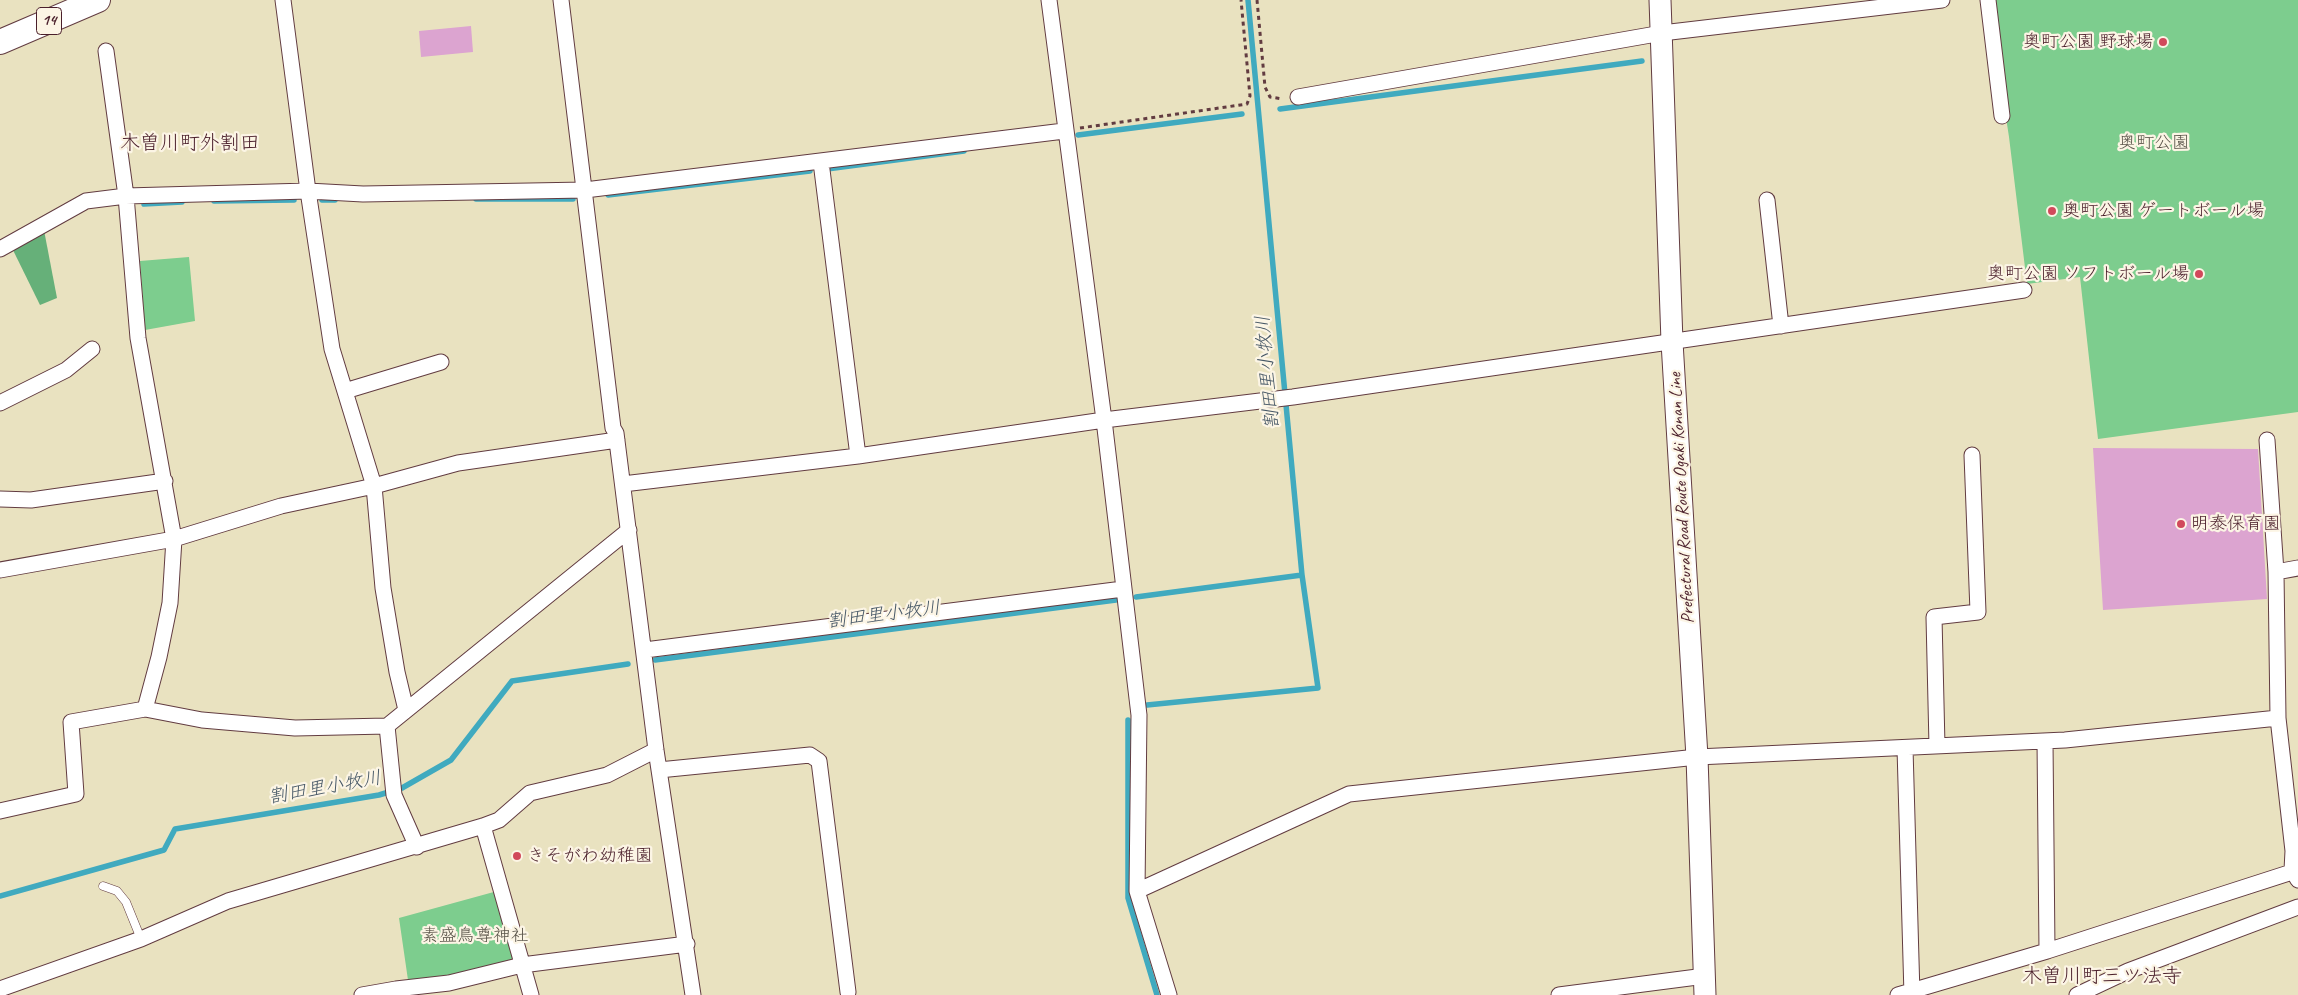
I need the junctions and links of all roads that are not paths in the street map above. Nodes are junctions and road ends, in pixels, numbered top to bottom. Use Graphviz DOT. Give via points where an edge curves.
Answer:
graph roads {
  1 [pos="98,0"];
  2 [pos="283,0"];
  3 [pos="561,0"];
  4 [pos="1049,0"];
  5 [pos="1660,0"];
  6 [pos="1942,0"];
  7 [pos="1988,0"];
  8 [pos="1662,33"];
  9 [pos="0,42"];
  10 [pos="106,51"];
  11 [pos="1298,97"];
  12 [pos="2002,116"];
  13 [pos="1064,130"];
  14 [pos="821,162"];
  15 [pos="585,190"];
  16 [pos="308,191"];
  17 [pos="126,196"];
  18 [pos="1767,200"];
  19 [pos="0,249"];
  20 [pos="2024,290"];
  21 [pos="1781,326"];
  22 [pos="1672,342"];
  23 [pos="92,349"];
  24 [pos="441,362"];
  25 [pos="345,391"];
  26 [pos="0,403"];
  27 [pos="1104,420"];
  28 [pos="617,440"];
  29 [pos="2267,440"];
  30 [pos="1972,455"];
  31 [pos="858,456"];
  32 [pos="165,481"];
  33 [pos="623,484"];
  34 [pos="374,486"];
  35 [pos="0,499"];
  36 [pos="629,530"];
  37 [pos="174,539"];
  38 [pos="2298,568"];
  39 [pos="0,570"];
  40 [pos="2276,572"];
  41 [pos="1123,589"];
  42 [pos="644,650"];
  43 [pos="145,709"];
  44 [pos="406,710"];
  45 [pos="2278,718"];
  46 [pos="387,726"];
  47 [pos="2045,741"];
  48 [pos="1937,746"];
  49 [pos="1905,748"];
  50 [pos="656,750"];
  51 [pos="1698,757"];
  52 [pos="659,770"];
  53 [pos="0,811"];
  54 [pos="483,826"];
  55 [pos="417,846"];
  56 [pos="2296,873"];
  57 [pos="103,886"];
  58 [pos="1137,891"];
  59 [pos="2298,907"];
  60 [pos="141,939"];
  61 [pos="687,944"];
  62 [pos="2047,951"];
  63 [pos="522,965"];
  64 [pos="1705,986"];
  65 [pos="0,989"];
  66 [pos="848,992"];
  67 [pos="1908,993"];
  68 [pos="362,995"];
  69 [pos="531,995"];
  70 [pos="693,995"];
  71 [pos="1169,995"];
  72 [pos="1559,995"];
  73 [pos="2077,995"];
  1 -- 9 [label="main road, 14"];
  2 -- 16 [label="street"];
  3 -- 15 [label="street"];
  4 -- 13 [label="street"];
  5 -- 8 [label="main road, Prefectural Road Route Ogaki Konan Line"];
  6 -- 8 [label="street"];
  7 -- 12 [label="street"];
  8 -- 11 [label="street"];
  8 -- 22 [label="main road, Prefectural Road Route Ogaki Konan Line"];
  10 -- 17 [label="street"];
  13 -- 14 [label="street"];
  13 -- 27 [label="street"];
  14 -- 15 [label="street"];
  14 -- 31 [label="street"];
  15 -- 16 [label="street" via="363,194"];
  15 -- 28 [label="street" via="612,428"];
  16 -- 17 [label="street"];
  16 -- 25 [label="street" via="332,349"];
  17 -- 19 [label="street" via="86,201"];
  17 -- 32 [label="street" via="138,338"];
  18 -- 21 [label="street"];
  20 -- 21 [label="street"];
  21 -- 22 [label="street"];
  22 -- 27 [label="street" via="1286,398"];
  22 -- 51 [label="main road, Prefectural Road Route Ogaki Konan Line"];
  23 -- 26 [label="street" via="66,370"];
  24 -- 25 [label="street"];
  25 -- 34 [label="street"];
  27 -- 31 [label="street"];
  27 -- 41 [label="street"];
  28 -- 33 [label="street"];
  28 -- 34 [label="street" via="458,463"];
  29 -- 40 [label="street"];
  30 -- 48 [label="street" via="1978,612 1934,617"];
  31 -- 33 [label="street"];
  32 -- 35 [label="street" via="31,500"];
  32 -- 37 [label="street"];
  33 -- 36 [label="street"];
  34 -- 37 [label="street" via="282,506"];
  34 -- 44 [label="street" via="383,588"];
  36 -- 42 [label="street"];
  36 -- 44 [label="street"];
  37 -- 39 [label="street"];
  37 -- 43 [label="street" via="170,603"];
  38 -- 40 [label="street"];
  40 -- 45 [label="street"];
  41 -- 42 [label="street"];
  41 -- 58 [label="street" via="1139,715"];
  42 -- 50 [label="street"];
  43 -- 46 [label="street" via="202,720 296,728"];
  43 -- 53 [label="street" via="71,722 76,794"];
  44 -- 46 [label="street"];
  45 -- 47 [label="street"];
  45 -- 56 [label="street"];
  46 -- 55 [label="street" via="393,791"];
  47 -- 48 [label="street"];
  47 -- 62 [label="street"];
  48 -- 49 [label="street"];
  49 -- 51 [label="street"];
  49 -- 67 [label="street"];
  50 -- 52 [label="street"];
  50 -- 54 [label="street" via="606,775 530,793 499,820"];
  51 -- 58 [label="street" via="1349,794"];
  51 -- 64 [label="main road, Prefectural Road Route Ogaki Konan Line"];
  52 -- 61 [label="street"];
  52 -- 66 [label="street" via="810,755 819,761"];
  54 -- 55 [label="street"];
  54 -- 63 [label="street"];
  55 -- 60 [label="street" via="228,901"];
  56 -- 62 [label="street"];
  57 -- 60 [label="lane" via="117,891 126,902"];
  58 -- 71 [label="street"];
  59 -- 73 [label="street" via="2128,971"];
  60 -- 65 [label="street"];
  61 -- 63 [label="street"];
  61 -- 70 [label="street"];
  62 -- 67 [label="street"];
  63 -- 68 [label="street" via="450,983"];
  63 -- 69 [label="street"];
  64 -- 72 [label="street"];
}
